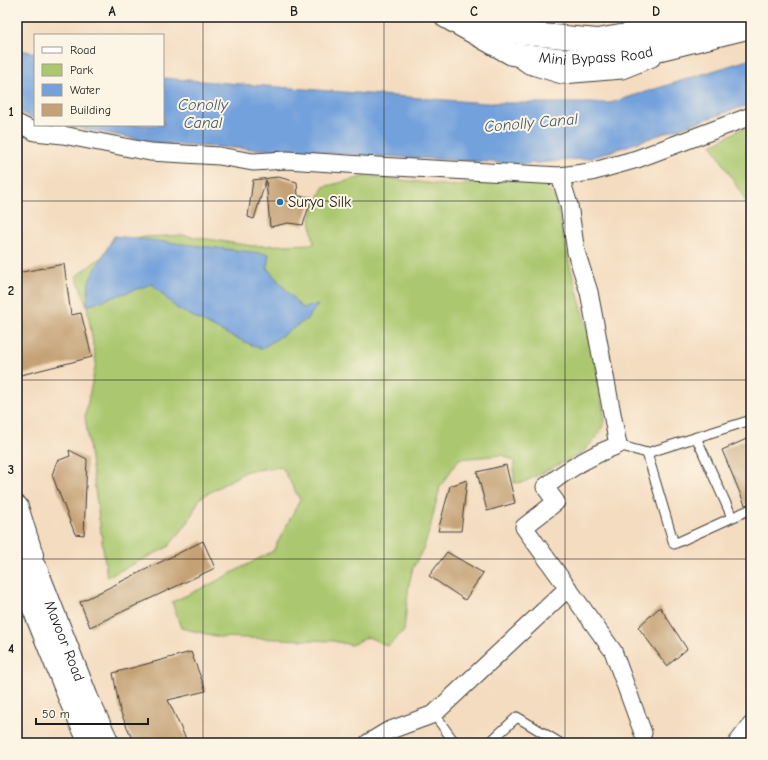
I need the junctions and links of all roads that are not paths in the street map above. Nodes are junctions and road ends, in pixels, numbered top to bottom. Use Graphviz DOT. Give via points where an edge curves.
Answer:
graph roads {
  1 [pos="446,17"];
  2 [pos="479,17"];
  3 [pos="715,17"];
  4 [pos="751,26"];
  5 [pos="751,116"];
  6 [pos="17,122"];
  7 [pos="560,176"];
  8 [pos="751,420"];
  9 [pos="696,437"];
  10 [pos="618,445"];
  11 [pos="647,453"];
  12 [pos="17,506"];
  13 [pos="751,509"];
  14 [pos="732,518"];
  15 [pos="17,540"];
  16 [pos="23,570"];
  17 [pos="568,588"];
  18 [pos="434,714"];
  19 [pos="751,725"];
  20 [pos="643,733"];
  21 [pos="90,743"];
  22 [pos="108,743"];
  23 [pos="368,743"];
  24 [pos="457,743"];
  25 [pos="489,743"];
  26 [pos="560,743"];
  27 [pos="737,743"];
  1 -- 4 [label="main road, Mini Bypass Road" via="512,54 566,60 636,55"];
  2 -- 3 [label="main road, Mini Bypass Road" via="509,32 597,40 696,23"];
  5 -- 7 [label="street" via="637,159 591,172"];
  6 -- 7 [label="street" via="35,132 150,152 220,156 253,162 287,160"];
  7 -- 10 [label="street" via="569,205 576,252 589,292"];
  8 -- 9 [label="lane"];
  9 -- 11 [label="lane"];
  9 -- 14 [label="lane"];
  10 -- 11 [label="lane"];
  10 -- 17 [label="street" via="596,453 565,471 545,487 556,502 524,527"];
  11 -- 14 [label="lane" via="674,544"];
  12 -- 16 [label="main road"];
  13 -- 14 [label="lane"];
  15 -- 16 [label="main road, Mavoor Road"];
  16 -- 21 [label="main road, Mavoor Road"];
  16 -- 22 [label="main road, Mavoor Road"];
  17 -- 18 [label="street"];
  17 -- 20 [label="street" via="613,651"];
  18 -- 23 [label="street" via="388,731"];
  18 -- 24 [label="lane"];
  19 -- 27 [label="street"];
  25 -- 26 [label="lane" via="517,717"];
}
